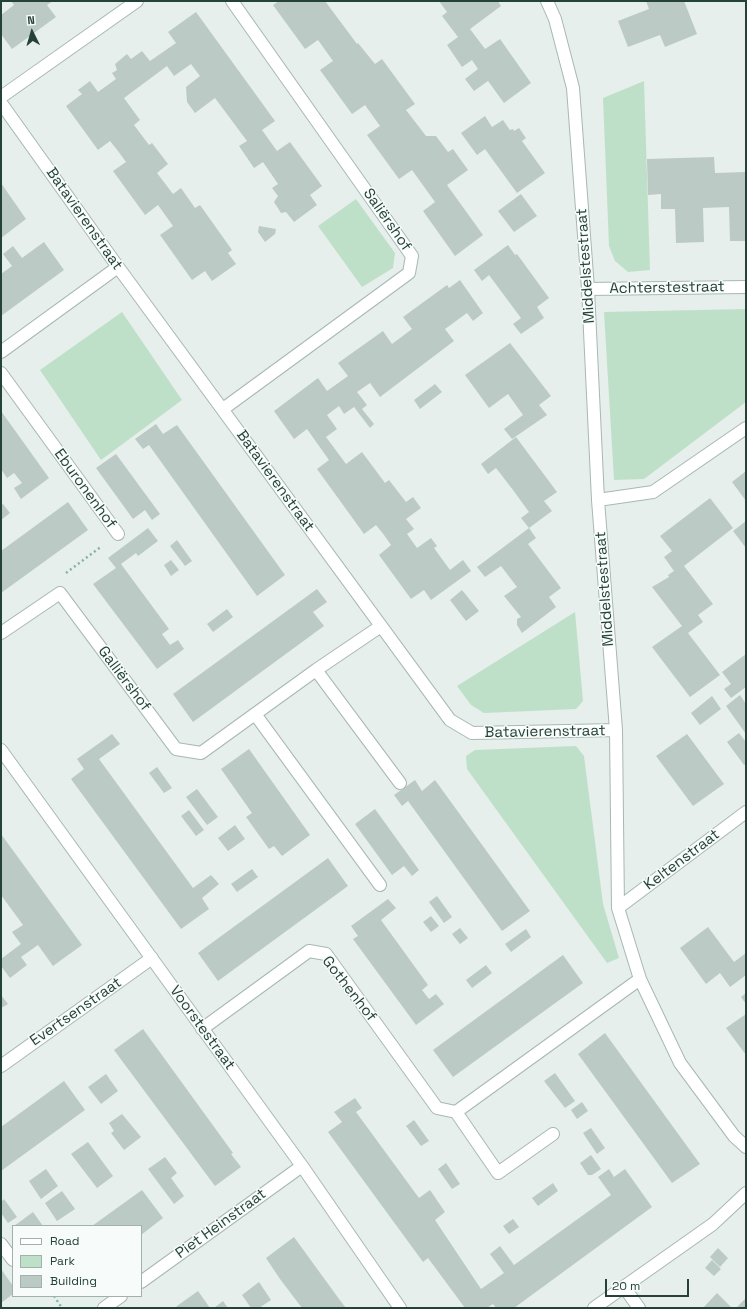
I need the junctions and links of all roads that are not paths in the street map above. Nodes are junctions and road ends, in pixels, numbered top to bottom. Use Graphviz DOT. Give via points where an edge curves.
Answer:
graph roads {
  1 [pos="136,1"];
  2 [pos="232,1"];
  3 [pos="547,1"];
  4 [pos="1,97"];
  5 [pos="1,103"];
  6 [pos="118,267"];
  7 [pos="746,287"];
  8 [pos="588,289"];
  9 [pos="1,352"];
  10 [pos="1,373"];
  11 [pos="223,409"];
  12 [pos="746,428"];
  13 [pos="598,500"];
  14 [pos="118,534"];
  15 [pos="381,626"];
  16 [pos="1,633"];
  17 [pos="316,670"];
  18 [pos="255,714"];
  19 [pos="616,730"];
  20 [pos="1,750"];
  21 [pos="400,783"];
  22 [pos="746,812"];
  23 [pos="380,885"];
  24 [pos="618,908"];
  25 [pos="152,958"];
  26 [pos="640,979"];
  27 [pos="202,1029"];
  28 [pos="1,1066"];
  29 [pos="456,1112"];
  30 [pos="553,1134"];
  31 [pos="746,1147"];
  32 [pos="302,1166"];
  33 [pos="746,1193"];
  34 [pos="1,1244"];
  35 [pos="12,1259"];
  36 [pos="142,1281"];
  37 [pos="624,1287"];
  38 [pos="120,1297"];
  39 [pos="104,1308"];
  40 [pos="400,1308"];
  41 [pos="594,1308"];
  42 [pos="639,1308"];
  1 -- 4 [label="street"];
  2 -- 11 [label="street, Saliërshof" via="412,256 409,272"];
  3 -- 8 [label="street, Middelstestraat" via="555,19 573,88"];
  5 -- 6 [label="street, Batavierenstraat"];
  6 -- 9 [label="street"];
  6 -- 11 [label="street, Batavierenstraat"];
  7 -- 8 [label="street, Achterstestraat"];
  8 -- 13 [label="street, Middelstestraat"];
  10 -- 14 [label="street, Eburonenhof"];
  11 -- 15 [label="street, Batavierenstraat"];
  12 -- 13 [label="street" via="653,492"];
  13 -- 19 [label="street, Middelstestraat"];
  15 -- 17 [label="street, Galliërshof"];
  15 -- 19 [label="street, Batavierenstraat" via="450,720 472,733"];
  16 -- 18 [label="street, Galliërshof" via="60,593 176,749 201,753"];
  17 -- 18 [label="street, Galliërshof"];
  17 -- 21 [label="street"];
  18 -- 23 [label="street"];
  19 -- 24 [label="street, Middelstestraat"];
  20 -- 25 [label="street, Voorstestraat"];
  22 -- 24 [label="street, Keltenstraat"];
  24 -- 26 [label="street, Middelstestraat"];
  25 -- 27 [label="street, Voorstestraat"];
  25 -- 28 [label="street, Evertsenstraat"];
  26 -- 29 [label="street"];
  26 -- 31 [label="street, Middelstestraat" via="680,1063 734,1136"];
  27 -- 29 [label="street, Gothenhof" via="308,951 326,954 437,1108"];
  27 -- 32 [label="street, Voorstestraat"];
  29 -- 30 [label="street" via="498,1173"];
  32 -- 36 [label="street, Piet Heinstraat"];
  32 -- 40 [label="street, Voorstestraat"];
  33 -- 37 [label="street" via="714,1224"];
  34 -- 35 [label="street"];
  37 -- 41 [label="street"];
  37 -- 42 [label="street"];
  38 -- 39 [label="street"];
}
